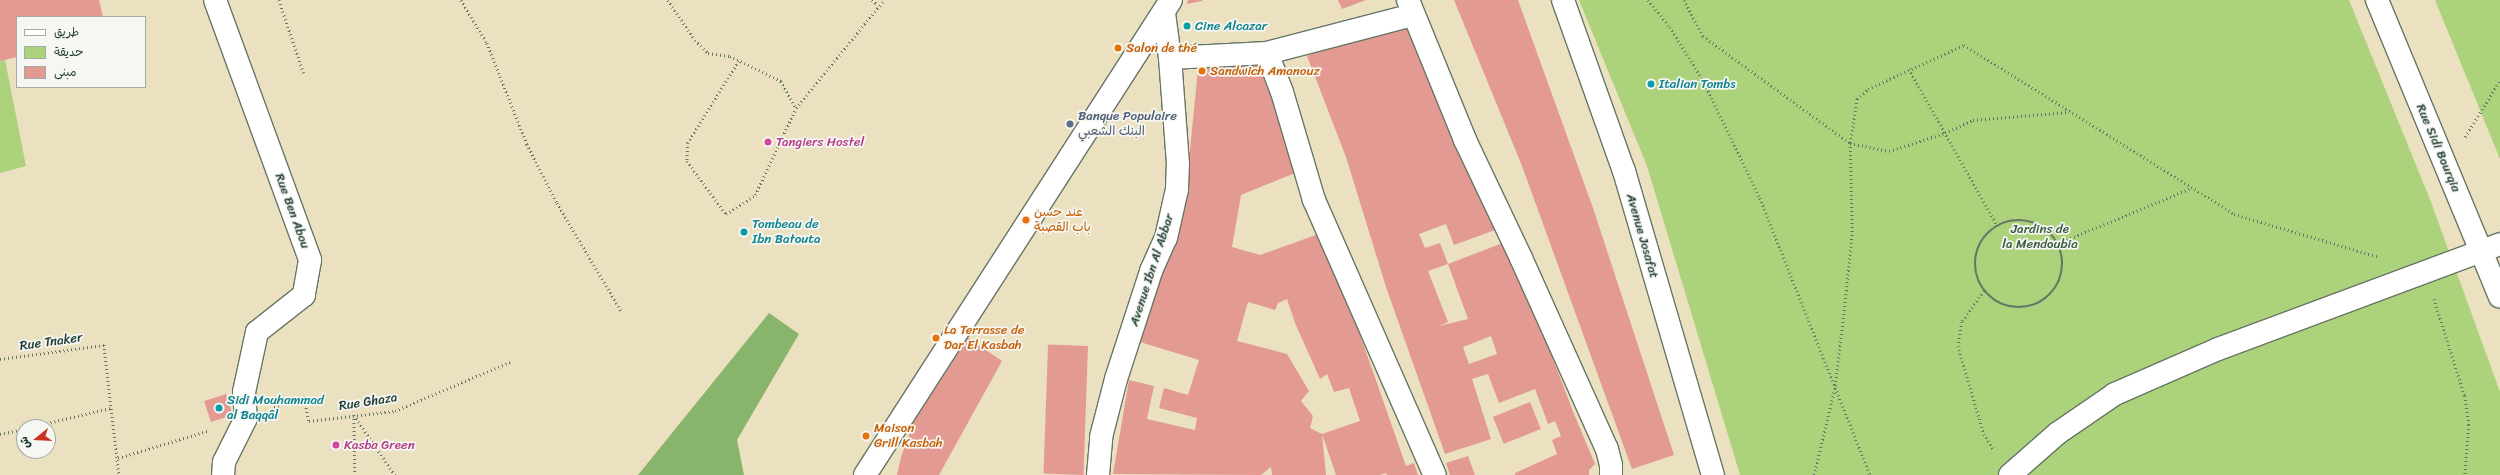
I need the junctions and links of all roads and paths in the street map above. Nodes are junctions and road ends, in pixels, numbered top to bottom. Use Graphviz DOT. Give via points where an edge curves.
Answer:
graph roads {
  1 [pos="215,0"];
  2 [pos="279,0"];
  3 [pos="461,0"];
  4 [pos="668,0"];
  5 [pos="872,0"];
  6 [pos="884,0"];
  7 [pos="1562,0"];
  8 [pos="1648,0"];
  9 [pos="1684,0"];
  10 [pos="2377,0"];
  11 [pos="878,6"];
  12 [pos="1168,6"];
  13 [pos="1410,7"];
  14 [pos="1267,53"];
  15 [pos="1170,58"];
  16 [pos="739,61"];
  17 [pos="1909,69"];
  18 [pos="304,74"];
  19 [pos="2500,80"];
  20 [pos="796,108"];
  21 [pos="2070,112"];
  22 [pos="1944,133"];
  23 [pos="1850,143"];
  24 [pos="2446,168"];
  25 [pos="2192,188"];
  26 [pos="1997,225"];
  27 [pos="2059,243"];
  28 [pos="2491,247"];
  29 [pos="2424,271"];
  30 [pos="1984,291"];
  31 [pos="2500,297"];
  32 [pos="622,312"];
  33 [pos="0,359"];
  34 [pos="510,362"];
  35 [pos="1835,386"];
  36 [pos="111,408"];
  37 [pos="354,415"];
  38 [pos="246,418"];
  39 [pos="56,421"];
  40 [pos="16,431"];
  41 [pos="0,434"];
  42 [pos="118,458"];
  43 [pos="2015,470"];
  44 [pos="119,475"];
  45 [pos="222,475"];
  46 [pos="355,475"];
  47 [pos="396,475"];
  48 [pos="865,475"];
  49 [pos="1098,475"];
  50 [pos="1435,475"];
  51 [pos="1611,475"];
  52 [pos="1714,475"];
  53 [pos="1814,475"];
  54 [pos="1870,475"];
  55 [pos="2465,475"];
  1 -- 38 [label="street, Rue Ben Abou" via="310,260 304,295 256,332 244,392"];
  2 -- 18 [label="path"];
  3 -- 32 [label="path" via="487,43 527,144 557,203"];
  4 -- 16 [label="path" via="695,40 708,53 730,56"];
  5 -- 11 [label="path"];
  6 -- 11 [label="path"];
  7 -- 52 [label="street, Avenue Josafat" via="1621,163"];
  8 -- 35 [label="path" via="1670,27 1718,110 1760,198"];
  9 -- 23 [label="path" via="1703,36"];
  10 -- 24 [label="street, Rue Sidi Bourqia"];
  11 -- 20 [label="path"];
  12 -- 15 [label="street, Avenue Ibn Al Abbar"];
  12 -- 48 [label="street"];
  13 -- 14 [label="street"];
  13 -- 51 [label="street" via="1465,140 1600,432 1611,461"];
  14 -- 15 [label="street"];
  14 -- 50 [label="street" via="1282,92 1314,200"];
  15 -- 49 [label="street, Avenue Ibn Al Abbar" via="1178,164 1177,189 1166,238 1151,271 1115,385 1101,437"];
  16 -- 20 [label="path" via="781,82"];
  16 -- 20 [label="path" via="688,143 687,161 726,214 755,195"];
  17 -- 21 [label="path" via="1964,45"];
  17 -- 22 [label="path"];
  17 -- 23 [label="path" via="1868,89 1857,100"];
  19 -- 24 [label="path"];
  21 -- 22 [label="path" via="1973,120"];
  21 -- 25 [label="path"];
  22 -- 23 [label="path" via="1889,151"];
  22 -- 26 [label="path"];
  23 -- 35 [label="path" via="1852,232"];
  24 -- 28 [label="street, Rue Sidi Bourqia"];
  25 -- 27 [label="path"];
  25 -- 29 [label="path" via="2234,214"];
  26 -- 27 [label="path" via="2024,220 2038,224 2050,232"];
  26 -- 30 [label="path" via="1986,235 1978,248 1975,263 1977,277"];
  27 -- 30 [label="path" via="2063,257 2063,272 2058,286 2049,298 2022,309 1994,301"];
  28 -- 29 [label="street"];
  28 -- 31 [label="street, Rue Sidi Bourqia"];
  29 -- 43 [label="street" via="2218,349 2115,394 2064,429"];
  29 -- 55 [label="path" via="2465,396 2469,425"];
  30 -- 43 [label="path" via="1962,322 1958,346 1975,408 1989,444"];
  33 -- 36 [label="path, Rue Tnaker" via="104,345"];
  34 -- 37 [label="path, Rue Ghaza" via="395,411"];
  35 -- 53 [label="path"];
  35 -- 54 [label="path"];
  36 -- 39 [label="path"];
  36 -- 42 [label="path"];
  37 -- 38 [label="path, Rue Ghaza" via="309,421 304,396"];
  37 -- 46 [label="path"];
  37 -- 47 [label="path"];
  38 -- 42 [label="path"];
  38 -- 45 [label="street" via="224,462"];
  40 -- 41 [label="path"];
  42 -- 44 [label="path"];
}
